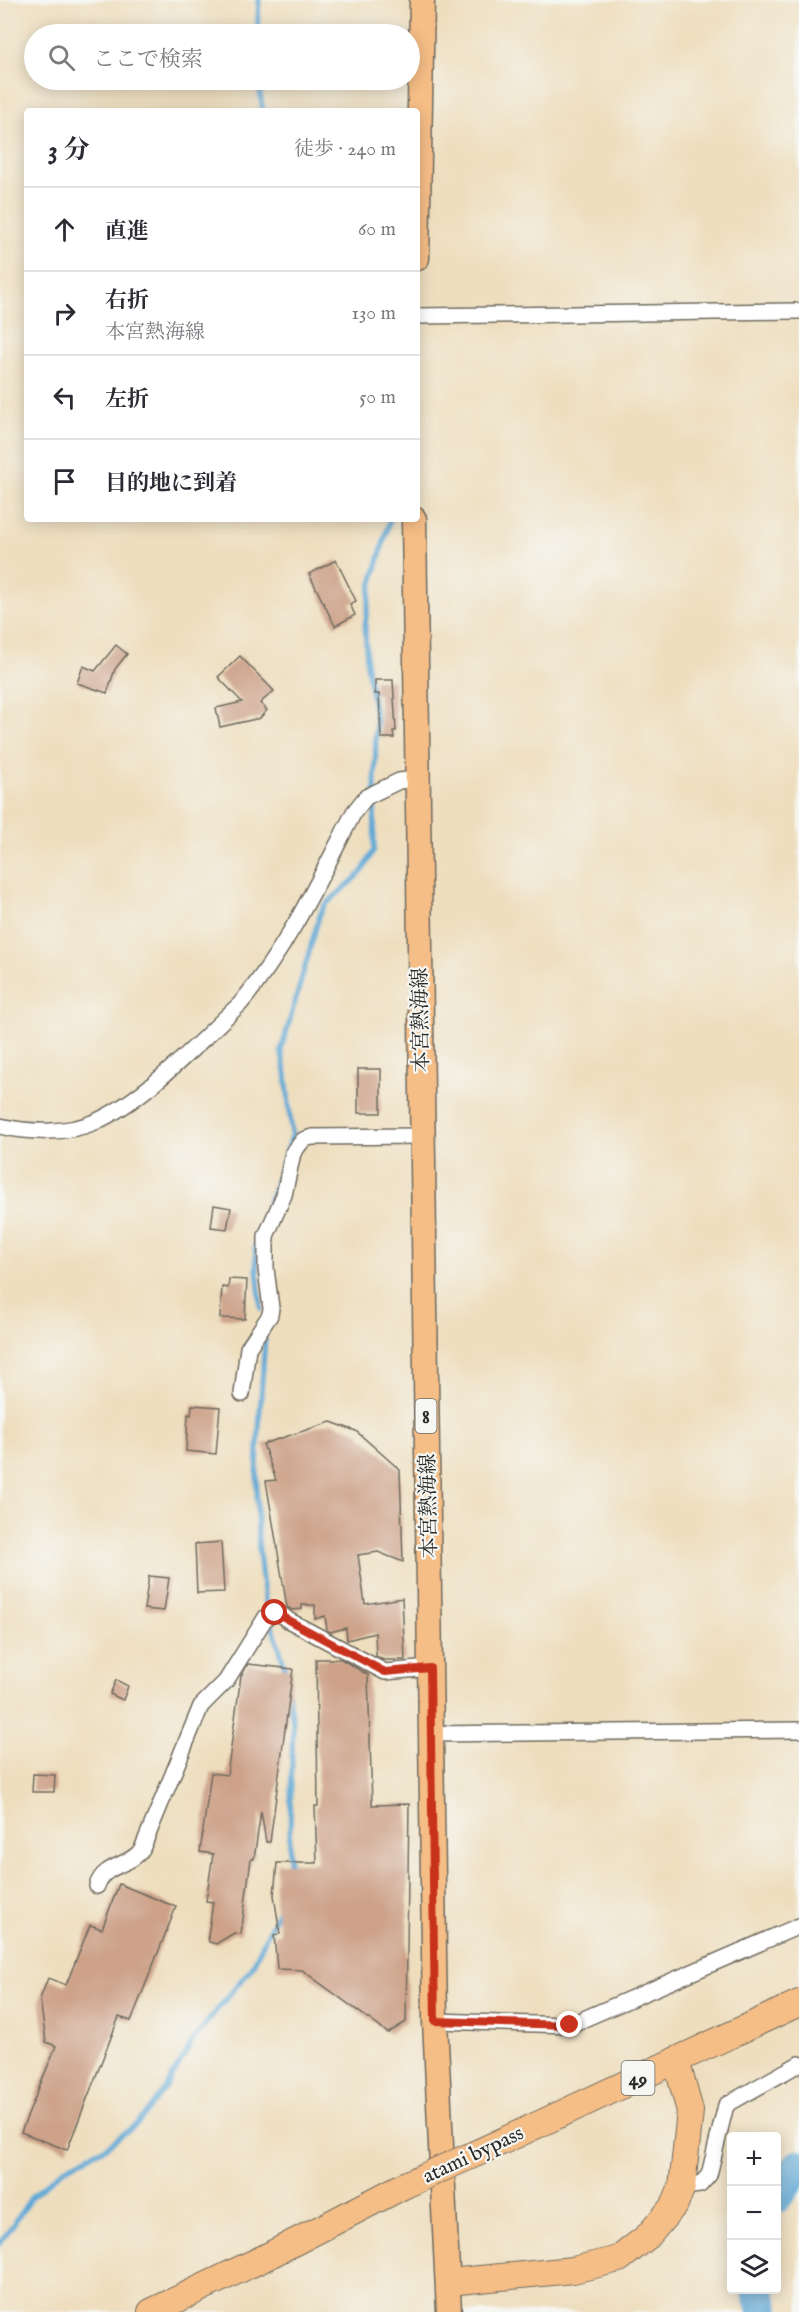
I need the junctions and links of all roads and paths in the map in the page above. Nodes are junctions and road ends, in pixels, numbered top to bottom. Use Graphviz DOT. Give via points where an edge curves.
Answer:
graph roads {
  1 [pos="422,0"];
  2 [pos="420,108"];
  3 [pos="799,311"];
  4 [pos="420,316"];
  5 [pos="414,522"];
  6 [pos="417,779"];
  7 [pos="0,1126"];
  8 [pos="422,1136"];
  9 [pos="242,1394"];
  10 [pos="430,1668"];
  11 [pos="799,1730"];
  12 [pos="431,1734"];
  13 [pos="97,1886"];
  14 [pos="799,1926"];
  15 [pos="799,2003"];
  16 [pos="435,2021"];
  17 [pos="676,2060"];
  18 [pos="799,2064"];
  19 [pos="682,2187"];
  20 [pos="449,2282"];
  21 [pos="151,2312"];
  22 [pos="449,2312"];
  1 -- 2 [label="main road"];
  3 -- 4 [label="street"];
  5 -- 6 [label="main road, 本宮熱海線 / 8"];
  6 -- 7 [label="street" via="399,782 366,797 354,812 294,927 253,988 135,1097 82,1126 47,1131"];
  6 -- 8 [label="main road, 本宮熱海線 / 8"];
  8 -- 9 [label="street" via="312,1137 296,1147 284,1195 266,1236 270,1315 248,1348"];
  8 -- 10 [label="main road, 本宮熱海線 / 8"];
  10 -- 12 [label="main road, 本宮熱海線 / 8"];
  10 -- 13 [label="street" via="385,1672 282,1615 266,1617 226,1681 201,1706 142,1849 137,1856 105,1872"];
  11 -- 12 [label="street"];
  12 -- 16 [label="main road, 本宮熱海線 / 8"];
  14 -- 16 [label="street" via="570,2025"];
  15 -- 17 [label="highway, atami bypass / 49"];
  16 -- 20 [label="main road, 本宮熱海線 / 8"];
  17 -- 19 [label="highway" via="690,2110"];
  17 -- 21 [label="highway, atami bypass / 49, bridge" via="405,2185"];
  18 -- 19 [label="street" via="726,2105 709,2175 700,2185"];
  19 -- 20 [label="highway" via="675,2204 648,2236 619,2259 573,2270"];
  20 -- 22 [label="main road, 本宮熱海線 / 8"];
}
